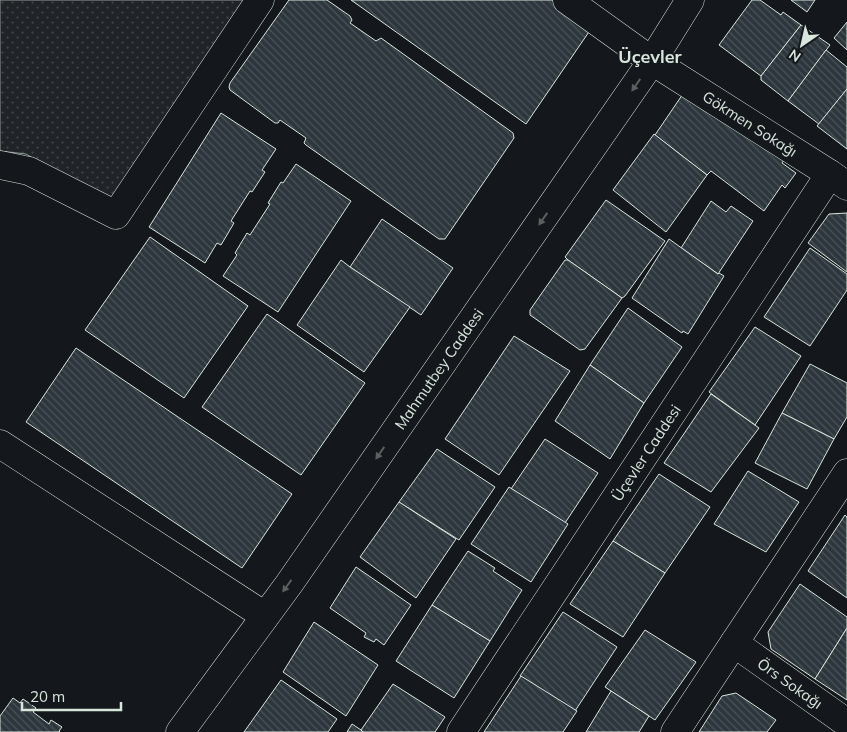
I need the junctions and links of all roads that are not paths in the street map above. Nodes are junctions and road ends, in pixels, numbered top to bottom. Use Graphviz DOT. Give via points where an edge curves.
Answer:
graph roads {
  1 [pos="260,0"];
  2 [pos="567,0"];
  3 [pos="690,0"];
  4 [pos="652,61"];
  5 [pos="0,165"];
  6 [pos="838,180"];
  7 [pos="0,444"];
  8 [pos="847,473"];
  9 [pos="265,616"];
  10 [pos="734,643"];
  11 [pos="847,723"];
  12 [pos="180,732"];
  13 [pos="461,732"];
  14 [pos="674,732"];
  1 -- 5 [label="street" via="116,215 30,171"];
  2 -- 4 [label="street, Gökmen Sokağı"];
  3 -- 4 [label="street, Mahmutbey Caddesi"];
  4 -- 6 [label="street, Gökmen Sokağı"];
  4 -- 9 [label="street, Mahmutbey Caddesi, one-way"];
  6 -- 13 [label="street, Üçevler Caddesi"];
  7 -- 9 [label="street"];
  8 -- 10 [label="street"];
  9 -- 12 [label="street, Mahmutbey Caddesi"];
  10 -- 11 [label="street, Örs Sokağı"];
  10 -- 14 [label="street"];
}
